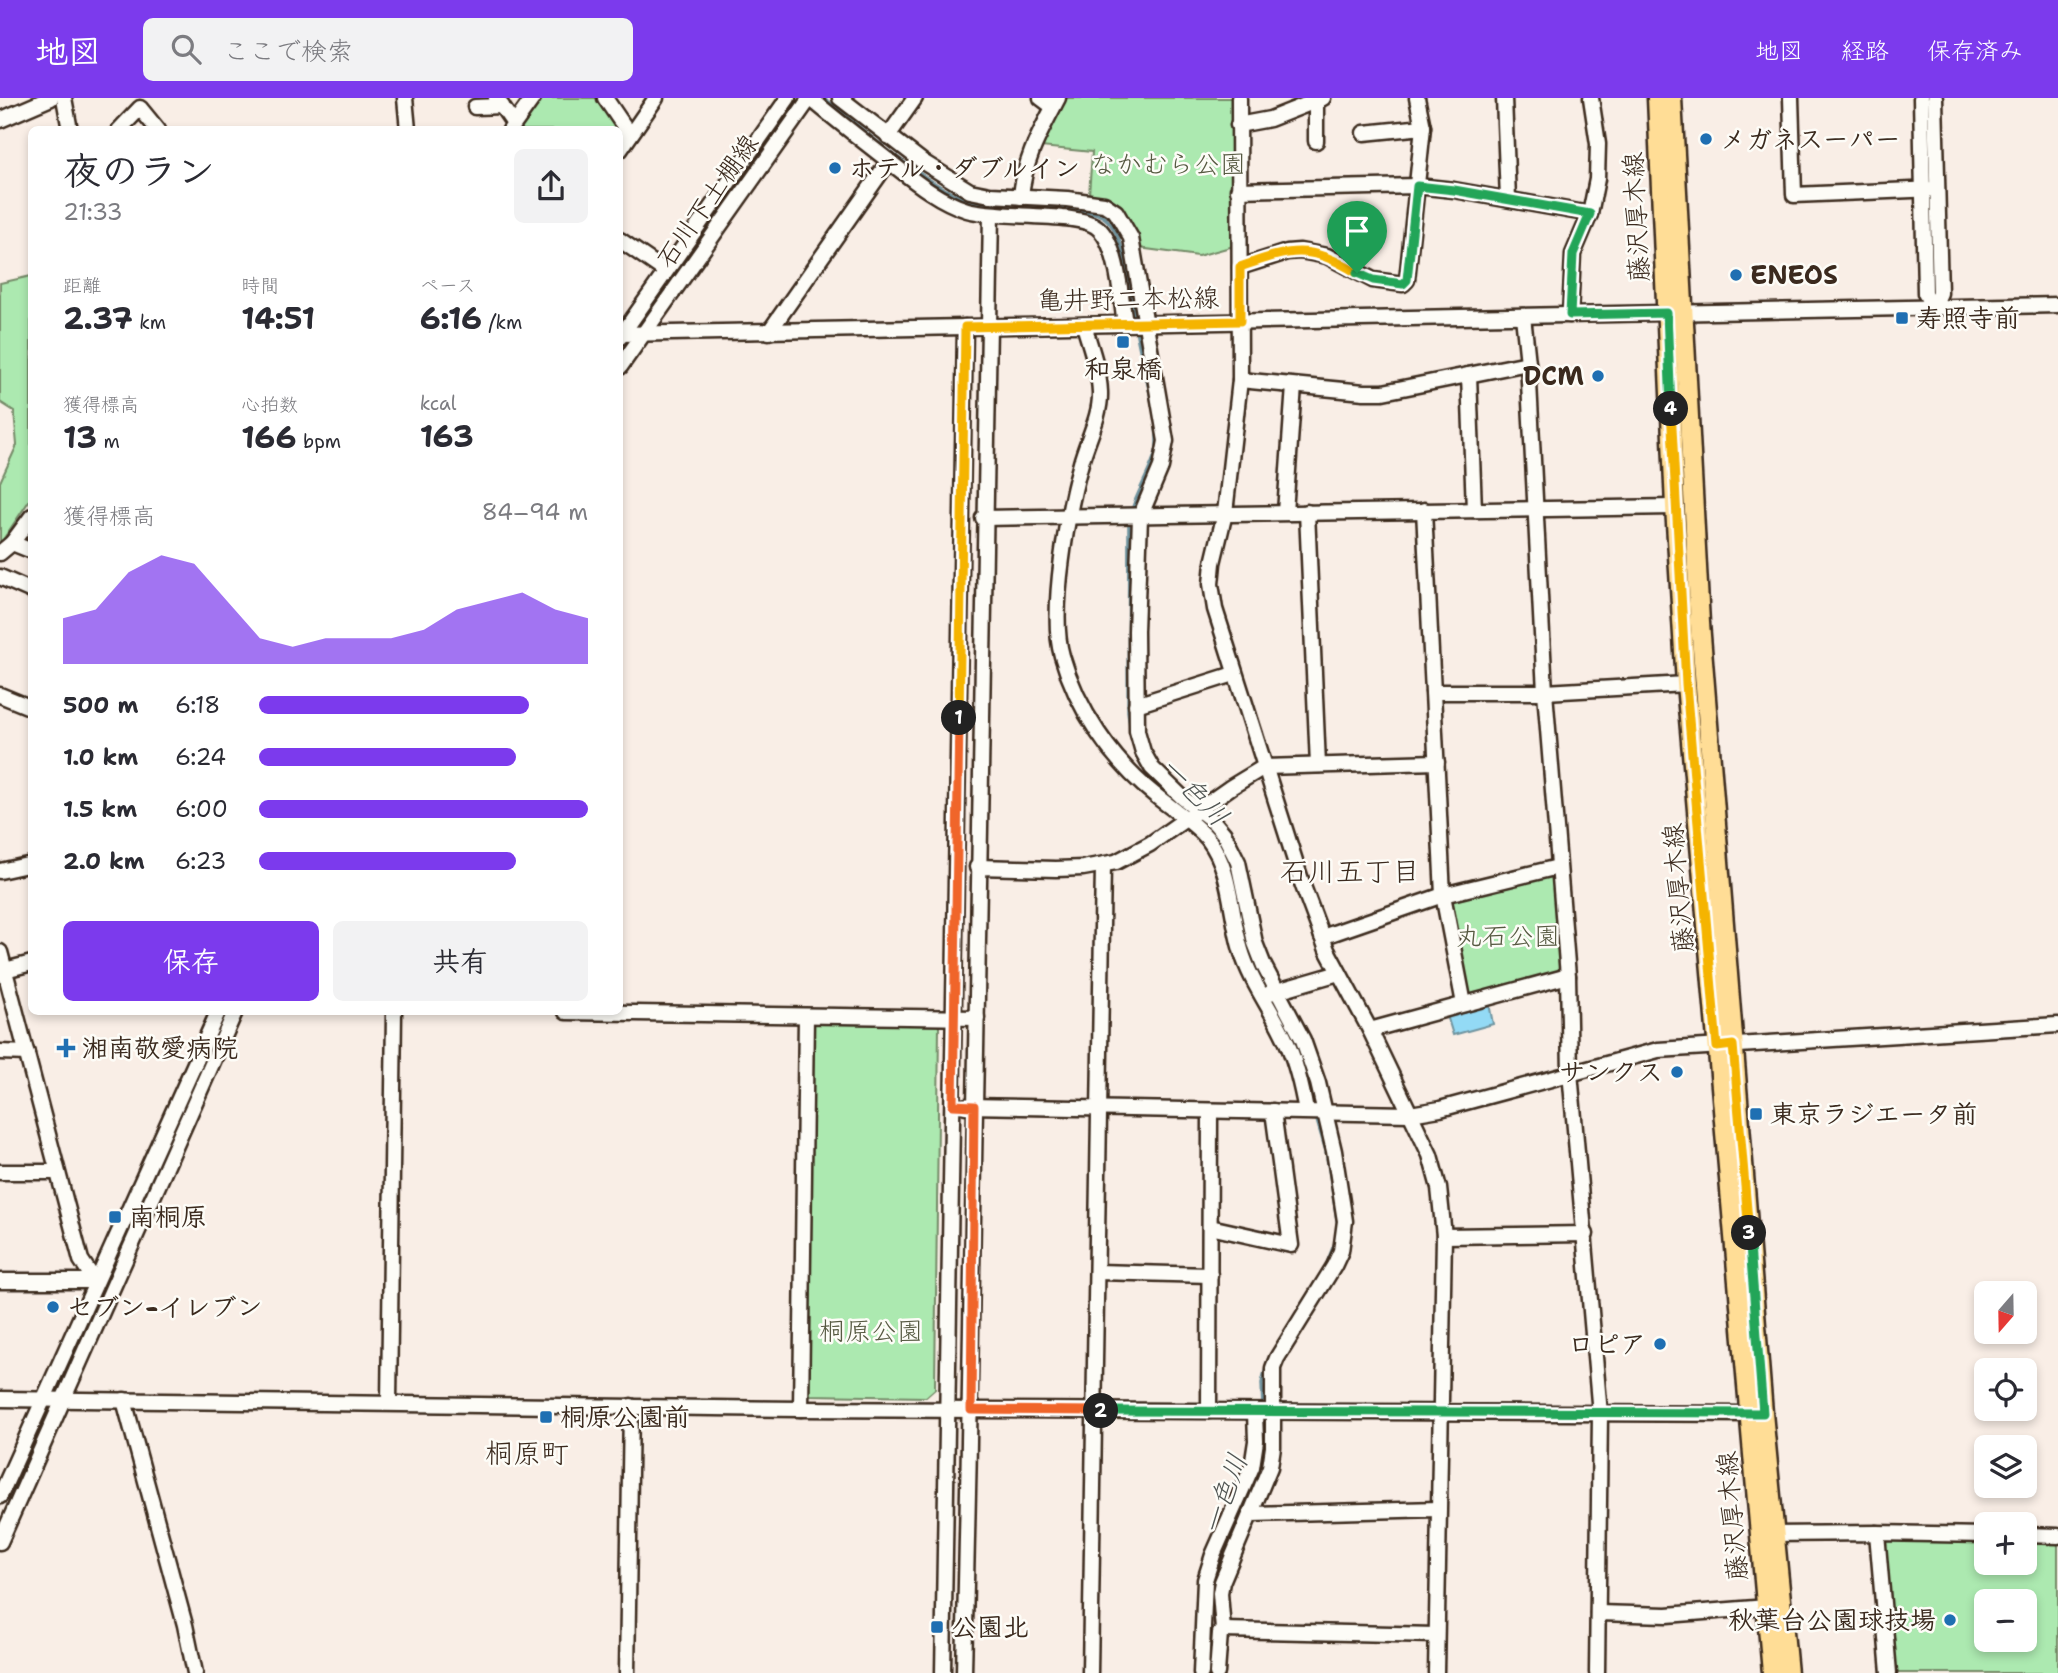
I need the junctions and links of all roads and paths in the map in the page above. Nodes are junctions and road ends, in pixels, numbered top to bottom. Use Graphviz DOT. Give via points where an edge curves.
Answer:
graph roads {
  1 [pos="51,98"];
  2 [pos="64,98"];
  3 [pos="405,98"];
  4 [pos="533,98"];
  5 [pos="605,98"];
  6 [pos="656,98"];
  7 [pos="788,98"];
  8 [pos="840,98"];
  9 [pos="915,98"];
  10 [pos="1239,98"];
  11 [pos="1417,98"];
  12 [pos="1504,98"];
  13 [pos="1591,98"];
  14 [pos="1657,98"];
  15 [pos="1672,98"];
  16 [pos="1791,98"];
  17 [pos="1921,98"];
  18 [pos="1935,98"];
  19 [pos="1319,99"];
  20 [pos="1051,101"];
  21 [pos="499,102"];
  22 [pos="807,102"];
  23 [pos="475,107"];
  24 [pos="0,120"];
  25 [pos="1238,125"];
  26 [pos="69,126"];
  27 [pos="123,126"];
  28 [pos="155,126"];
  29 [pos="408,126"];
  30 [pos="511,126"];
  31 [pos="513,126"];
  32 [pos="1423,127"];
  33 [pos="1364,133"];
  34 [pos="630,135"];
  35 [pos="888,136"];
  36 [pos="1316,141"];
  37 [pos="623,146"];
  38 [pos="889,161"];
  39 [pos="1417,186"];
  40 [pos="1930,189"];
  41 [pos="1238,190"];
  42 [pos="1021,197"];
  43 [pos="1508,199"];
  44 [pos="991,214"];
  45 [pos="1590,214"];
  46 [pos="623,242"];
  47 [pos="1240,267"];
  48 [pos="665,271"];
  49 [pos="2058,305"];
  50 [pos="1933,308"];
  51 [pos="1675,312"];
  52 [pos="1570,315"];
  53 [pos="1523,316"];
  54 [pos="1240,321"];
  55 [pos="1135,324"];
  56 [pos="1084,325"];
  57 [pos="965,327"];
  58 [pos="988,327"];
  59 [pos="623,331"];
  60 [pos="769,332"];
  61 [pos="643,333"];
  62 [pos="623,335"];
  63 [pos="623,363"];
  64 [pos="1528,363"];
  65 [pos="1469,375"];
  66 [pos="1240,380"];
  67 [pos="1294,386"];
  68 [pos="1675,507"];
  69 [pos="1535,509"];
  70 [pos="1424,510"];
  71 [pos="1474,510"];
  72 [pos="1285,512"];
  73 [pos="1307,512"];
  74 [pos="1225,513"];
  75 [pos="1134,517"];
  76 [pos="983,518"];
  77 [pos="1068,519"];
  78 [pos="28,521"];
  79 [pos="12,543"];
  80 [pos="28,549"];
  81 [pos="0,553"];
  82 [pos="0,577"];
  83 [pos="28,589"];
  84 [pos="1234,674"];
  85 [pos="1686,684"];
  86 [pos="1433,692"];
  87 [pos="1545,692"];
  88 [pos="0,695"];
  89 [pos="1136,705"];
  90 [pos="28,706"];
  91 [pos="1437,762"];
  92 [pos="1318,765"];
  93 [pos="1264,767"];
  94 [pos="1199,809"];
  95 [pos="1186,819"];
  96 [pos="28,865"];
  97 [pos="1103,865"];
  98 [pos="977,867"];
  99 [pos="1558,867"];
  100 [pos="0,871"];
  101 [pos="1443,895"];
  102 [pos="1322,937"];
  103 [pos="0,952"];
  104 [pos="28,964"];
  105 [pos="5,970"];
  106 [pos="1339,973"];
  107 [pos="1568,976"];
  108 [pos="1277,991"];
  109 [pos="1261,996"];
  110 [pos="1464,1003"];
  111 [pos="623,1013"];
  112 [pos="217,1015"];
  113 [pos="235,1015"];
  114 [pos="394,1015"];
  115 [pos="806,1016"];
  116 [pos="954,1018"];
  117 [pos="976,1018"];
  118 [pos="2058,1025"];
  119 [pos="1370,1030"];
  120 [pos="1725,1046"];
  121 [pos="0,1052"];
  122 [pos="27,1053"];
  123 [pos="1570,1072"];
  124 [pos="953,1105"];
  125 [pos="974,1106"];
  126 [pos="1099,1109"];
  127 [pos="1210,1111"];
  128 [pos="1273,1111"];
  129 [pos="1315,1112"];
  130 [pos="1410,1114"];
  131 [pos="0,1172"];
  132 [pos="57,1172"];
  133 [pos="1210,1227"];
  134 [pos="1586,1234"];
  135 [pos="1444,1236"];
  136 [pos="1097,1272"];
  137 [pos="1210,1275"];
  138 [pos="95,1281"];
  139 [pos="0,1282"];
  140 [pos="0,1399"];
  141 [pos="43,1400"];
  142 [pos="64,1400"];
  143 [pos="124,1400"];
  144 [pos="389,1403"];
  145 [pos="631,1406"];
  146 [pos="801,1409"];
  147 [pos="947,1410"];
  148 [pos="971,1410"];
  149 [pos="1095,1411"];
  150 [pos="1209,1412"];
  151 [pos="1264,1413"];
  152 [pos="1439,1413"];
  153 [pos="1600,1414"];
  154 [pos="1756,1414"];
  155 [pos="0,1496"];
  156 [pos="1438,1509"];
  157 [pos="1252,1514"];
  158 [pos="1877,1533"];
  159 [pos="1768,1534"];
  160 [pos="1974,1535"];
  161 [pos="2037,1535"];
  162 [pos="2058,1536"];
  163 [pos="0,1542"];
  164 [pos="1767,1607"];
  165 [pos="1598,1613"];
  166 [pos="1223,1630"];
  167 [pos="1436,1635"];
  168 [pos="195,1673"];
  169 [pos="627,1673"];
  170 [pos="943,1673"];
  171 [pos="964,1673"];
  172 [pos="1090,1673"];
  173 [pos="1201,1673"];
  174 [pos="1217,1673"];
  175 [pos="1436,1673"];
  176 [pos="1597,1673"];
  177 [pos="1772,1673"];
  178 [pos="1788,1673"];
  179 [pos="1889,1673"];
  1 -- 24 [label="street"];
  2 -- 26 [label="street"];
  3 -- 29 [label="street"];
  4 -- 31 [label="street"];
  5 -- 34 [label="street"];
  6 -- 34 [label="street"];
  7 -- 48 [label="street, 石川下土棚線"];
  8 -- 35 [label="street"];
  9 -- 35 [label="street"];
  10 -- 25 [label="street"];
  11 -- 32 [label="street"];
  12 -- 43 [label="street"];
  13 -- 45 [label="street" via="1598,153"];
  14 -- 51 [label="main road, 藤沢厚木線"];
  15 -- 51 [label="main road, 藤沢厚木線"];
  16 -- 40 [label="street" via="1794,195"];
  17 -- 40 [label="street"];
  18 -- 40 [label="street"];
  19 -- 25 [label="street" via="1270,119"];
  19 -- 36 [label="street"];
  20 -- 42 [label="street" via="1030,152"];
  21 -- 23 [label="street"];
  21 -- 30 [label="street"];
  22 -- 38 [label="street"];
  22 -- 61 [label="street, 石川下土棚線"];
  25 -- 41 [label="street"];
  27 -- 28 [label="street" via="139,108"];
  32 -- 33 [label="street"];
  32 -- 39 [label="street"];
  34 -- 37 [label="street"];
  35 -- 42 [label="street" via="970,191"];
  38 -- 44 [label="street" via="943,199"];
  38 -- 60 [label="street"];
  39 -- 41 [label="street"];
  39 -- 43 [label="street"];
  39 -- 47 [label="street" via="1403,284 1373,280 1327,256 1300,251"];
  40 -- 50 [label="street" via="1925,293"];
  41 -- 47 [label="street"];
  42 -- 55 [label="street" via="1090,201 1116,212 1130,238"];
  43 -- 45 [label="street"];
  44 -- 55 [label="street" via="1094,224 1108,239"];
  44 -- 58 [label="street"];
  45 -- 52 [label="street" via="1573,254"];
  46 -- 48 [label="street"];
  47 -- 54 [label="street"];
  48 -- 59 [label="street, 石川下土棚線"];
  49 -- 50 [label="street, 亀井野二本松線"];
  50 -- 51 [label="street, 亀井野二本松線"];
  51 -- 52 [label="street, 亀井野二本松線"];
  51 -- 68 [label="main road, 藤沢厚木線"];
  51 -- 120 [label="main road, 藤沢厚木線" via="1700,623"];
  52 -- 53 [label="street, 亀井野二本松線"];
  53 -- 54 [label="street, 亀井野二本松線"];
  53 -- 64 [label="street"];
  54 -- 55 [label="street, 亀井野二本松線"];
  54 -- 66 [label="street"];
  55 -- 56 [label="street, 亀井野二本松線"];
  55 -- 75 [label="street" via="1166,442 1161,467"];
  56 -- 58 [label="street, 亀井野二本松線"];
  56 -- 77 [label="street" via="1100,403"];
  57 -- 58 [label="street, 亀井野二本松線"];
  57 -- 60 [label="street, 亀井野二本松線"];
  57 -- 116 [label="street"];
  58 -- 76 [label="street"];
  60 -- 61 [label="street, 亀井野二本松線"];
  61 -- 62 [label="street, 亀井野二本松線"];
  61 -- 63 [label="street, 石川下土棚線"];
  64 -- 65 [label="street"];
  64 -- 69 [label="street"];
  65 -- 67 [label="street" via="1383,392"];
  65 -- 71 [label="street"];
  66 -- 67 [label="street"];
  66 -- 74 [label="street"];
  67 -- 72 [label="street"];
  68 -- 69 [label="street"];
  68 -- 85 [label="main road, 藤沢厚木線"];
  69 -- 71 [label="street"];
  69 -- 87 [label="street"];
  70 -- 71 [label="street"];
  70 -- 73 [label="street"];
  70 -- 86 [label="street"];
  72 -- 73 [label="street"];
  72 -- 74 [label="street"];
  73 -- 92 [label="street"];
  74 -- 75 [label="street"];
  74 -- 84 [label="street" via="1211,584"];
  75 -- 77 [label="street"];
  75 -- 89 [label="street"];
  76 -- 77 [label="street"];
  76 -- 98 [label="street"];
  77 -- 95 [label="street" via="1057,622 1067,672 1090,719 1118,757"];
  78 -- 79 [label="street"];
  79 -- 80 [label="street"];
  79 -- 81 [label="street"];
  82 -- 83 [label="street"];
  84 -- 89 [label="street"];
  84 -- 93 [label="street"];
  85 -- 87 [label="street"];
  85 -- 120 [label="main road, 藤沢厚木線"];
  86 -- 87 [label="street"];
  86 -- 91 [label="street"];
  87 -- 99 [label="street"];
  88 -- 90 [label="street"];
  89 -- 94 [label="street" via="1137,731 1152,768"];
  91 -- 92 [label="street"];
  91 -- 101 [label="street"];
  92 -- 93 [label="street"];
  93 -- 94 [label="street"];
  93 -- 102 [label="street"];
  94 -- 95 [label="street"];
  94 -- 108 [label="street" via="1224,834 1235,855 1255,943"];
  95 -- 97 [label="street" via="1128,858"];
  95 -- 109 [label="street" via="1207,838 1219,858 1242,952"];
  96 -- 100 [label="street"];
  97 -- 98 [label="street"];
  97 -- 126 [label="street"];
  98 -- 117 [label="street"];
  99 -- 101 [label="street"];
  99 -- 107 [label="street"];
  101 -- 102 [label="street"];
  101 -- 110 [label="street"];
  102 -- 106 [label="street"];
  103 -- 105 [label="street"];
  104 -- 105 [label="street"];
  105 -- 122 [label="street"];
  106 -- 108 [label="street"];
  106 -- 119 [label="street"];
  107 -- 110 [label="street"];
  107 -- 123 [label="street"];
  108 -- 109 [label="street"];
  108 -- 129 [label="street" via="1312,1063"];
  109 -- 129 [label="street" via="1287,1043"];
  110 -- 119 [label="street"];
  111 -- 115 [label="street"];
  112 -- 138 [label="street"];
  113 -- 142 [label="street"];
  114 -- 144 [label="street"];
  115 -- 116 [label="street"];
  115 -- 146 [label="street"];
  116 -- 117 [label="street"];
  116 -- 124 [label="street"];
  117 -- 125 [label="street"];
  118 -- 120 [label="street"];
  119 -- 130 [label="street"];
  120 -- 123 [label="street" via="1658,1050"];
  120 -- 154 [label="main road, 藤沢厚木線"];
  121 -- 122 [label="street"];
  122 -- 132 [label="street"];
  123 -- 130 [label="street"];
  123 -- 134 [label="street"];
  124 -- 125 [label="street"];
  124 -- 147 [label="street"];
  125 -- 126 [label="street"];
  125 -- 148 [label="street"];
  126 -- 127 [label="street"];
  126 -- 136 [label="street"];
  127 -- 128 [label="street"];
  127 -- 133 [label="street"];
  128 -- 129 [label="street"];
  128 -- 133 [label="street" via="1291,1245"];
  129 -- 130 [label="street"];
  129 -- 151 [label="street" via="1334,1151 1345,1235 1326,1280 1277,1358"];
  130 -- 135 [label="street" via="1430,1155"];
  131 -- 132 [label="street"];
  132 -- 138 [label="street" via="81,1260"];
  133 -- 137 [label="street"];
  134 -- 135 [label="street"];
  134 -- 153 [label="street"];
  135 -- 152 [label="street"];
  136 -- 137 [label="street"];
  136 -- 149 [label="street"];
  137 -- 150 [label="street"];
  138 -- 139 [label="street"];
  138 -- 141 [label="street"];
  140 -- 141 [label="street"];
  141 -- 142 [label="street"];
  141 -- 155 [label="street"];
  142 -- 143 [label="street"];
  142 -- 163 [label="street"];
  143 -- 144 [label="street"];
  143 -- 168 [label="street"];
  144 -- 145 [label="street"];
  145 -- 146 [label="street"];
  145 -- 169 [label="street"];
  146 -- 147 [label="street"];
  147 -- 148 [label="street"];
  147 -- 170 [label="street"];
  148 -- 149 [label="street"];
  148 -- 171 [label="street"];
  149 -- 150 [label="street"];
  149 -- 172 [label="street"];
  150 -- 151 [label="street"];
  151 -- 152 [label="street"];
  151 -- 157 [label="street" via="1270,1467"];
  151 -- 173 [label="street" via="1252,1466 1205,1580"];
  152 -- 153 [label="street"];
  152 -- 156 [label="street"];
  153 -- 154 [label="street"];
  153 -- 165 [label="street"];
  154 -- 159 [label="main road, 藤沢厚木線"];
  156 -- 157 [label="street"];
  156 -- 167 [label="street"];
  157 -- 166 [label="street" via="1222,1582"];
  158 -- 159 [label="street"];
  158 -- 160 [label="street"];
  158 -- 179 [label="street"];
  159 -- 164 [label="main road, 藤沢厚木線"];
  159 -- 178 [label="main road, 藤沢厚木線"];
  161 -- 162 [label="street"];
  164 -- 165 [label="street" via="1667,1615"];
  164 -- 177 [label="main road, 藤沢厚木線"];
  165 -- 176 [label="street"];
  166 -- 167 [label="street"];
  166 -- 174 [label="street"];
  167 -- 175 [label="street"];
}
